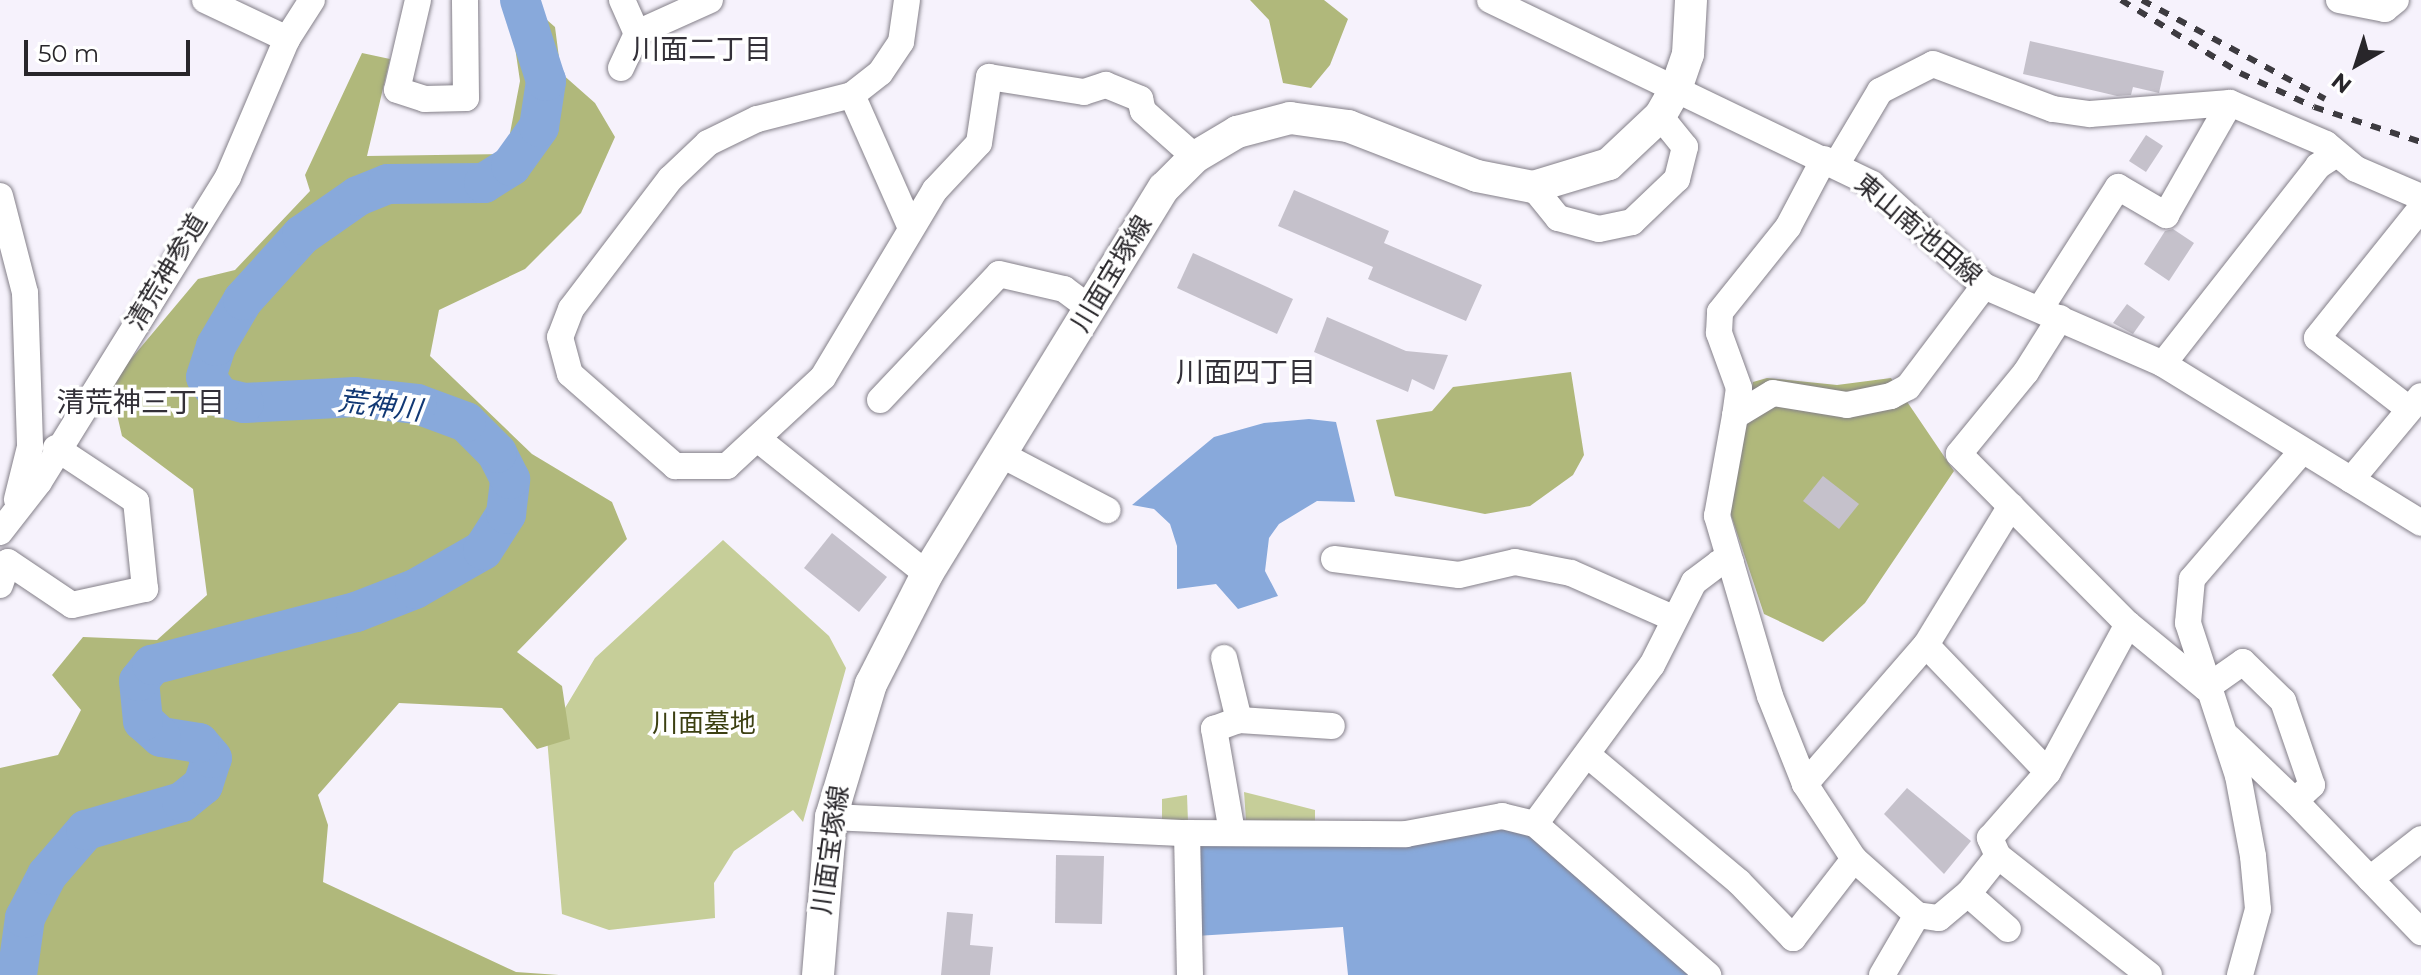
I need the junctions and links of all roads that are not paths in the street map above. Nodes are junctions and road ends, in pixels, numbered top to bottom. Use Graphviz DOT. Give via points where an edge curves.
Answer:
graph roads {
  1 [pos="205,0"];
  2 [pos="312,0"];
  3 [pos="418,0"];
  4 [pos="465,0"];
  5 [pos="622,0"];
  6 [pos="710,0"];
  7 [pos="907,0"];
  8 [pos="1490,0"];
  9 [pos="1691,0"];
  10 [pos="2339,0"];
  11 [pos="2396,0"];
  12 [pos="637,33"];
  13 [pos="287,39"];
  14 [pos="621,68"];
  15 [pos="1677,86"];
  16 [pos="852,95"];
  17 [pos="2230,103"];
  18 [pos="1660,116"];
  19 [pos="2335,155"];
  20 [pos="1195,157"];
  21 [pos="1830,162"];
  22 [pos="1533,187"];
  23 [pos="0,196"];
  24 [pos="2421,197"];
  25 [pos="2421,208"];
  26 [pos="911,228"];
  27 [pos="1984,286"];
  28 [pos="1091,309"];
  29 [pos="2050,314"];
  30 [pos="2163,364"];
  31 [pos="880,400"];
  32 [pos="2415,402"];
  33 [pos="1735,416"];
  34 [pos="759,440"];
  35 [pos="56,448"];
  36 [pos="2302,451"];
  37 [pos="1002,455"];
  38 [pos="2351,480"];
  39 [pos="2011,506"];
  40 [pos="1107,510"];
  41 [pos="2421,523"];
  42 [pos="6,524"];
  43 [pos="1334,559"];
  44 [pos="1731,563"];
  45 [pos="927,574"];
  46 [pos="0,585"];
  47 [pos="1673,618"];
  48 [pos="2128,624"];
  49 [pos="1926,645"];
  50 [pos="1224,658"];
  51 [pos="2206,688"];
  52 [pos="1239,720"];
  53 [pos="1332,726"];
  54 [pos="2226,735"];
  55 [pos="1590,757"];
  56 [pos="2048,772"];
  57 [pos="1805,784"];
  58 [pos="2295,801"];
  59 [pos="831,817"];
  60 [pos="1535,824"];
  61 [pos="1232,832"];
  62 [pos="1187,833"];
  63 [pos="2421,839"];
  64 [pos="1998,856"];
  65 [pos="1854,859"];
  66 [pos="2370,879"];
  67 [pos="1968,894"];
  68 [pos="1917,915"];
  69 [pos="2008,929"];
  70 [pos="2421,932"];
  71 [pos="1886,973"];
  72 [pos="818,975"];
  73 [pos="1190,975"];
  74 [pos="1708,975"];
  75 [pos="2149,975"];
  76 [pos="2240,975"];
  1 -- 13 [label="street"];
  2 -- 13 [label="street, 清荒神参道"];
  3 -- 4 [label="street" via="397,90 425,99 466,98"];
  5 -- 12 [label="street"];
  6 -- 12 [label="street"];
  7 -- 16 [label="street" via="901,42 880,73"];
  8 -- 15 [label="street, 東山南池田線"];
  9 -- 15 [label="street, 川面宝塚線" via="1688,54"];
  10 -- 11 [label="street" via="2385,9"];
  12 -- 14 [label="street"];
  13 -- 35 [label="street, 清荒神参道" via="228,177"];
  15 -- 18 [label="street, 川面宝塚線"];
  15 -- 21 [label="street, 東山南池田線"];
  16 -- 26 [label="street"];
  16 -- 34 [label="street" via="757,119 708,143 670,179 571,309 560,337 570,374 675,466 727,466"];
  17 -- 19 [label="street" via="2326,144"];
  17 -- 21 [label="street" via="2090,114 2053,109 1933,64 1880,91"];
  17 -- 29 [label="street" via="2166,215 2118,187"];
  18 -- 22 [label="street, 川面宝塚線" via="1609,164"];
  18 -- 22 [label="street" via="1685,147 1677,179 1632,222 1599,229 1558,218"];
  19 -- 24 [label="street"];
  19 -- 30 [label="street" via="2318,166"];
  20 -- 22 [label="street, 川面宝塚線" via="1237,132 1290,118 1348,126 1477,176"];
  20 -- 26 [label="street" via="1143,111 1140,99 1117,89 1106,85 1084,92 989,77 979,143 935,190"];
  20 -- 28 [label="street, 川面宝塚線" via="1164,188"];
  21 -- 27 [label="street, 東山南池田線" via="1872,184"];
  21 -- 33 [label="street" via="1788,227 1720,312 1719,333 1739,388"];
  23 -- 42 [label="street" via="25,293 30,447"];
  25 -- 32 [label="street" via="2317,338"];
  26 -- 34 [label="street" via="823,377"];
  27 -- 29 [label="street, 東山南池田線"];
  27 -- 33 [label="street" via="1908,387 1891,396 1847,405 1773,393"];
  28 -- 31 [label="street" via="1064,289 999,274"];
  28 -- 37 [label="street, 川面宝塚線"];
  29 -- 30 [label="street, 東山南池田線"];
  29 -- 39 [label="street" via="2026,372 1959,454"];
  30 -- 36 [label="street, 東山南池田線"];
  32 -- 38 [label="street"];
  33 -- 44 [label="street" via="1717,516"];
  34 -- 45 [label="street"];
  35 -- 42 [label="street, 清荒神参道"];
  35 -- 46 [label="street" via="136,501 145,589 72,605 8,562"];
  36 -- 38 [label="street, 東山南池田線"];
  36 -- 51 [label="street" via="2192,579 2188,623"];
  37 -- 40 [label="street"];
  37 -- 45 [label="street, 川面宝塚線"];
  38 -- 41 [label="street, 東山南池田線"];
  39 -- 48 [label="street"];
  39 -- 49 [label="street"];
  43 -- 47 [label="street" via="1459,575 1515,562 1571,573"];
  44 -- 47 [label="street" via="1719,563 1694,582"];
  44 -- 57 [label="street" via="1770,696"];
  45 -- 59 [label="street, 川面宝塚線" via="871,684"];
  47 -- 55 [label="street" via="1652,665"];
  48 -- 51 [label="street"];
  48 -- 56 [label="street"];
  49 -- 56 [label="street"];
  49 -- 57 [label="street"];
  50 -- 52 [label="street"];
  51 -- 54 [label="street"];
  51 -- 58 [label="street" via="2243,662 2283,701 2312,785"];
  52 -- 53 [label="street"];
  52 -- 61 [label="street" via="1214,729"];
  54 -- 58 [label="street"];
  54 -- 76 [label="street" via="2248,829 2258,909"];
  55 -- 60 [label="street"];
  55 -- 65 [label="street" via="1739,882 1793,938"];
  56 -- 64 [label="street" via="1990,838"];
  57 -- 65 [label="street"];
  58 -- 66 [label="street"];
  59 -- 62 [label="street"];
  59 -- 72 [label="street, 川面宝塚線"];
  60 -- 61 [label="street" via="1502,816 1406,834"];
  60 -- 74 [label="street"];
  61 -- 62 [label="street"];
  62 -- 73 [label="street"];
  63 -- 66 [label="street"];
  64 -- 67 [label="street"];
  64 -- 75 [label="street"];
  65 -- 68 [label="street"];
  66 -- 70 [label="street"];
  67 -- 68 [label="street" via="1939,918"];
  67 -- 69 [label="street"];
  68 -- 71 [label="street"];
}
